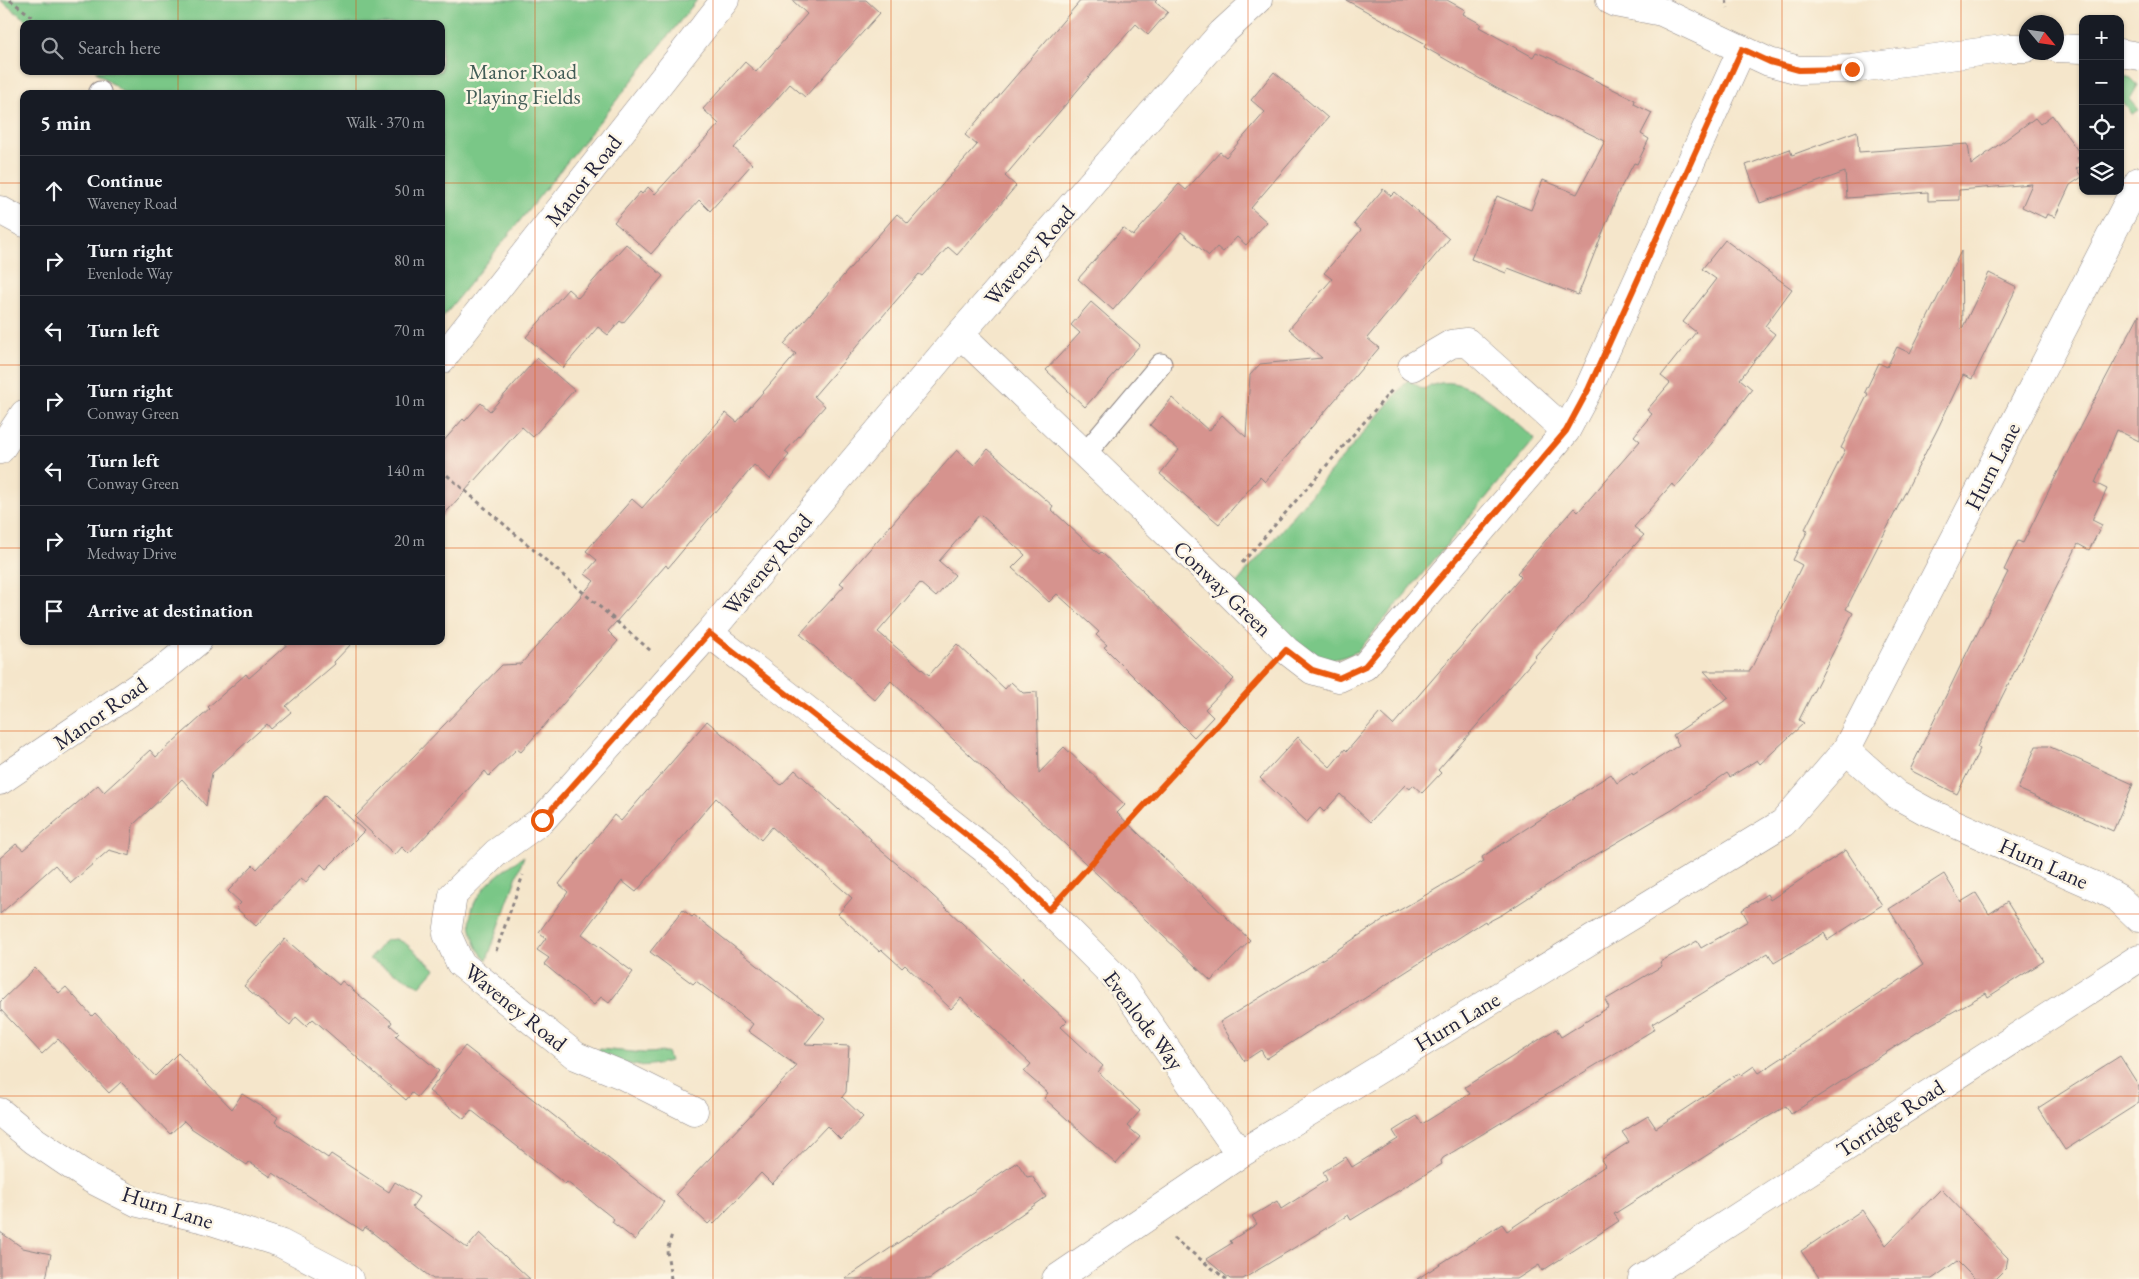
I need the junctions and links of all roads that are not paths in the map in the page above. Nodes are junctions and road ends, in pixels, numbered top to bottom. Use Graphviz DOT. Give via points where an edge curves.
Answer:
graph roads {
  1 [pos="725,0"];
  2 [pos="1258,0"];
  3 [pos="1610,0"];
  4 [pos="1661,4"];
  5 [pos="2019,48"];
  6 [pos="2064,48"];
  7 [pos="2079,48"];
  8 [pos="1742,49"];
  9 [pos="2124,54"];
  10 [pos="2139,56"];
  11 [pos="2139,182"];
  12 [pos="960,334"];
  13 [pos="445,355"];
  14 [pos="1161,364"];
  15 [pos="1412,367"];
  16 [pos="20,420"];
  17 [pos="1566,431"];
  18 [pos="0,449"];
  19 [pos="1085,454"];
  20 [pos="709,633"];
  21 [pos="193,645"];
  22 [pos="1846,750"];
  23 [pos="0,781"];
  24 [pos="2139,918"];
  25 [pos="2137,963"];
  26 [pos="694,1111"];
  27 [pos="0,1112"];
  28 [pos="1240,1154"];
  29 [pos="349,1279"];
  30 [pos="1056,1279"];
  31 [pos="1642,1279"];
  1 -- 13 [label="street, Manor Road"];
  2 -- 12 [label="street, Waveney Road" via="1222,33"];
  3 -- 4 [label="street" via="1616,3"];
  4 -- 8 [label="street"];
  5 -- 8 [label="street" via="1852,69 1799,70 1770,62"];
  6 -- 7 [label="street"];
  8 -- 17 [label="street, Conway Green" via="1588,390"];
  9 -- 10 [label="street"];
  11 -- 22 [label="street, Hurn Lane"];
  12 -- 19 [label="street, Conway Green"];
  12 -- 20 [label="street, Waveney Road"];
  14 -- 19 [label="lane"];
  15 -- 17 [label="street" via="1452,344 1467,342"];
  16 -- 18 [label="street"];
  17 -- 19 [label="street, Conway Green" via="1365,666 1339,678 1312,670 1286,650"];
  20 -- 26 [label="street, Waveney Road" via="542,820 496,853 453,895 447,934 460,963 576,1056"];
  20 -- 28 [label="street, Evenlode Way" via="996,858 1049,910 1119,981"];
  21 -- 23 [label="street, Manor Road" via="164,669"];
  22 -- 24 [label="street, Hurn Lane" via="1897,795 2102,889 2118,898"];
  22 -- 28 [label="street, Hurn Lane" via="1782,823"];
  25 -- 31 [label="street, Torridge Road"];
  27 -- 29 [label="street, Hurn Lane" via="35,1141 92,1179 138,1203 208,1220 280,1243"];
  28 -- 30 [label="street, Hurn Lane"];
}
